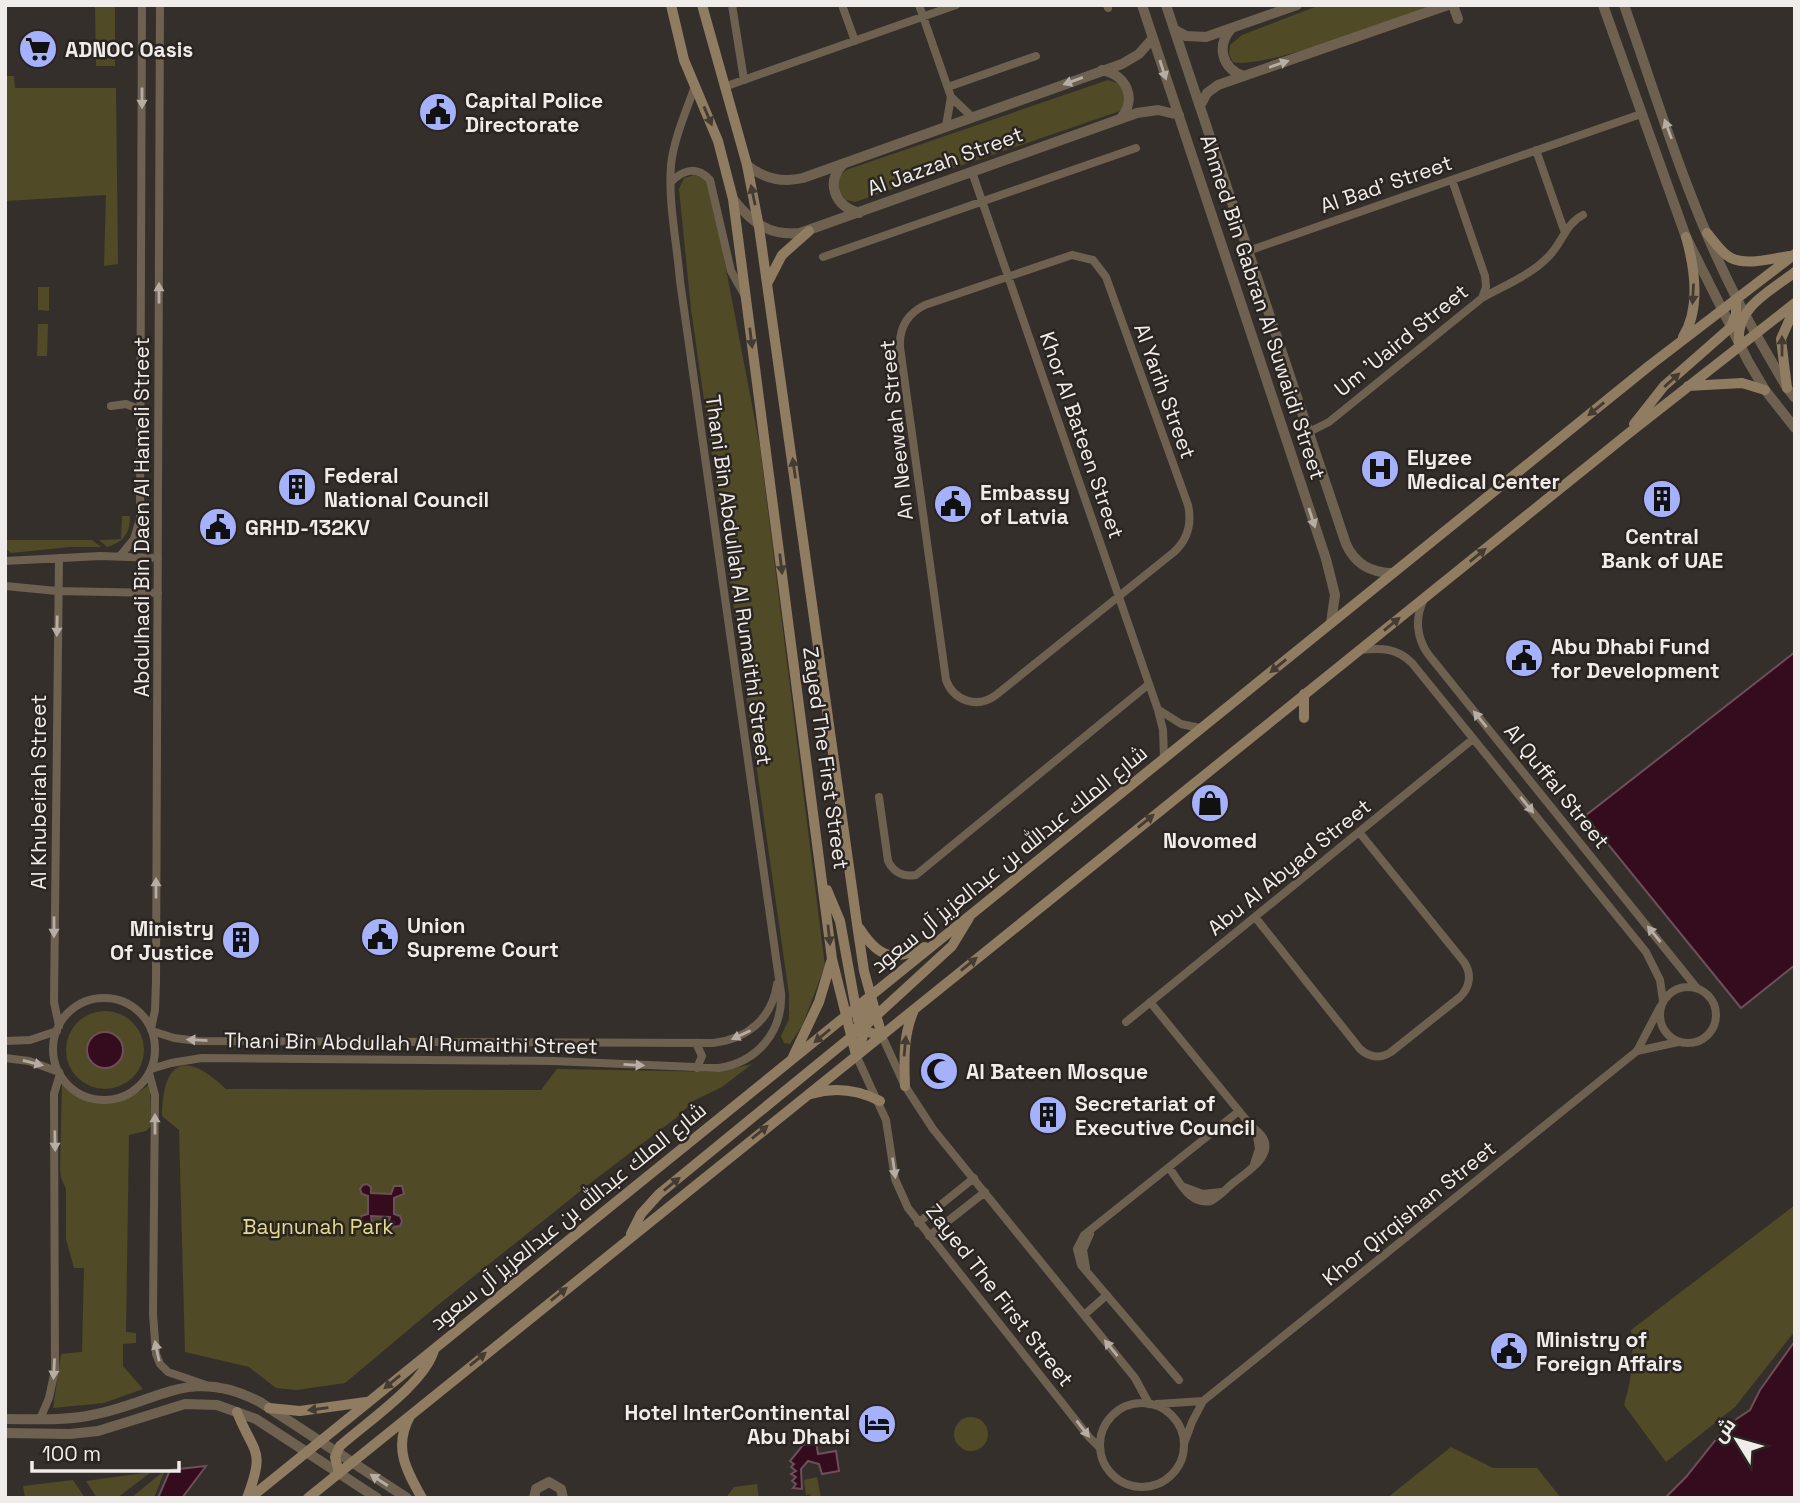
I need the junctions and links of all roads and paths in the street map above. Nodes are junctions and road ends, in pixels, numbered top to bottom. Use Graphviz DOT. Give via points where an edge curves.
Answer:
graph roads {
  1 [pos="671,5"];
  2 [pos="702,5"];
  3 [pos="732,5"];
  4 [pos="842,5"];
  5 [pos="919,5"];
  6 [pos="956,5"];
  7 [pos="1142,5"];
  8 [pos="1166,5"];
  9 [pos="1297,5"];
  10 [pos="1450,5"];
  11 [pos="1603,5"];
  12 [pos="1624,5"];
  13 [pos="142,7"];
  14 [pos="160,7"];
  15 [pos="923,17"];
  16 [pos="1458,19"];
  17 [pos="1231,28"];
  18 [pos="1175,30"];
  19 [pos="1153,38"];
  20 [pos="855,41"];
  21 [pos="1035,56"];
  22 [pos="1102,70"];
  23 [pos="1244,76"];
  24 [pos="744,80"];
  25 [pos="695,86"];
  26 [pos="724,87"];
  27 [pos="948,87"];
  28 [pos="951,97"];
  29 [pos="1200,106"];
  30 [pos="1641,114"];
  31 [pos="1178,115"];
  32 [pos="972,117"];
  33 [pos="1120,119"];
  34 [pos="946,126"];
  35 [pos="1136,148"];
  36 [pos="1536,150"];
  37 [pos="843,164"];
  38 [pos="747,165"];
  39 [pos="972,172"];
  40 [pos="1451,180"];
  41 [pos="671,182"];
  42 [pos="733,199"];
  43 [pos="982,201"];
  44 [pos="859,213"];
  45 [pos="1583,215"];
  46 [pos="759,227"];
  47 [pos="809,231"];
  48 [pos="1565,233"];
  49 [pos="1707,233"];
  50 [pos="1686,237"];
  51 [pos="1248,251"];
  52 [pos="1794,255"];
  53 [pos="823,257"];
  54 [pos="1795,272"];
  55 [pos="1009,278"];
  56 [pos="768,282"];
  57 [pos="746,297"];
  58 [pos="1482,298"];
  59 [pos="1737,299"];
  60 [pos="1795,305"];
  61 [pos="1721,311"];
  62 [pos="1744,313"];
  63 [pos="1730,328"];
  64 [pos="1755,333"];
  65 [pos="1740,345"];
  66 [pos="1675,346"];
  67 [pos="1688,386"];
  68 [pos="1787,388"];
  69 [pos="1765,390"];
  70 [pos="1795,398"];
  71 [pos="111,406"];
  72 [pos="141,410"];
  73 [pos="1795,428"];
  74 [pos="1308,432"];
  75 [pos="1629,433"];
  76 [pos="120,556"];
  77 [pos="59,558"];
  78 [pos="158,558"];
  79 [pos="5,561"];
  80 [pos="1393,573"];
  81 [pos="5,586"];
  82 [pos="57,591"];
  83 [pos="158,593"];
  84 [pos="1119,597"];
  85 [pos="1424,597"];
  86 [pos="1331,623"];
  87 [pos="1359,650"];
  88 [pos="1431,659"];
  89 [pos="1415,667"];
  90 [pos="1149,684"];
  91 [pos="1304,694"];
  92 [pos="1158,710"];
  93 [pos="1304,718"];
  94 [pos="1200,728"];
  95 [pos="1473,739"];
  96 [pos="1164,758"];
  97 [pos="879,797"];
  98 [pos="1359,832"];
  99 [pos="824,885"];
  100 [pos="971,915"];
  101 [pos="1255,916"];
  102 [pos="857,924"];
  103 [pos="936,943"];
  104 [pos="832,959"];
  105 [pos="778,982"];
  106 [pos="1696,987"];
  107 [pos="871,995"];
  108 [pos="1150,1002"];
  109 [pos="1661,1004"];
  110 [pos="916,1007"];
  111 [pos="850,1012"];
  112 [pos="876,1013"];
  113 [pos="1126,1022"];
  114 [pos="862,1027"];
  115 [pos="58,1028"];
  116 [pos="151,1030"];
  117 [pos="882,1035"];
  118 [pos="851,1037"];
  119 [pos="5,1041"];
  120 [pos="1679,1042"];
  121 [pos="696,1043"];
  122 [pos="1637,1051"];
  123 [pos="856,1055"];
  124 [pos="5,1058"];
  125 [pos="789,1063"];
  126 [pos="697,1068"];
  127 [pos="150,1071"];
  128 [pos="59,1073"];
  129 [pos="905,1086"];
  130 [pos="805,1096"];
  131 [pos="880,1101"];
  132 [pos="1239,1111"];
  133 [pos="1169,1168"];
  134 [pos="974,1178"];
  135 [pos="985,1192"];
  136 [pos="918,1223"];
  137 [pos="929,1236"];
  138 [pos="630,1237"];
  139 [pos="1107,1295"];
  140 [pos="1084,1315"];
  141 [pos="435,1347"];
  142 [pos="1179,1380"];
  143 [pos="209,1386"];
  144 [pos="1203,1401"];
  145 [pos="366,1402"];
  146 [pos="1151,1404"];
  147 [pos="269,1408"];
  148 [pos="237,1412"];
  149 [pos="412,1412"];
  150 [pos="5,1419"];
  151 [pos="40,1419"];
  152 [pos="5,1433"];
  153 [pos="320,1441"];
  154 [pos="1184,1444"];
  155 [pos="1100,1448"];
  156 [pos="307,1452"];
  157 [pos="336,1452"];
  158 [pos="352,1462"];
  159 [pos="339,1473"];
  160 [pos="249,1498"];
  161 [pos="308,1498"];
  162 [pos="377,1498"];
  163 [pos="407,1498"];
  164 [pos="422,1498"];
  165 [pos="534,1498"];
  166 [pos="563,1498"];
  1 -- 25 [label="main road, Zayed The First Street"];
  2 -- 26 [label="main road, Zayed The First Street"];
  3 -- 24 [label="street"];
  4 -- 20 [label="street"];
  5 -- 15 [label="street"];
  6 -- 15 [label="street"];
  7 -- 19 [label="street, Ahmed Bin Gabran Al Suwaidi Street"];
  8 -- 18 [label="street, Ahmed Bin Gabran Al Suwaidi Street"];
  9 -- 17 [label="street"];
  10 -- 16 [label="street"];
  23 -- 10 [label="street, one-way"];
  11 -- 30 [label="street"];
  49 -- 12 [label="street, one-way"];
  13 -- 14 [label="street"];
  13 -- 72 [label="street, Abdulhadi Bin Daen Al Hameli Street, one-way"];
  78 -- 14 [label="street, Abdulhadi Bin Daen Al Hameli Street, one-way"];
  15 -- 20 [label="street"];
  15 -- 27 [label="street"];
  17 -- 18 [label="street" via="1199,37"];
  17 -- 23 [label="street" via="1222,54 1230,68"];
  18 -- 29 [label="street, Ahmed Bin Gabran Al Suwaidi Street"];
  19 -- 22 [label="street, Al Jazzah Street" via="1134,58"];
  19 -- 31 [label="street, Ahmed Bin Gabran Al Suwaidi Street, one-way"];
  20 -- 24 [label="street"];
  21 -- 27 [label="street"];
  22 -- 32 [label="street, Al Jazzah Street, one-way"];
  22 -- 33 [label="street" via="1126,86 1128,103"];
  23 -- 29 [label="street" via="1212,89"];
  24 -- 26 [label="street"];
  25 -- 41 [label="street, Thani Bin Abdullah Al Rumaithi Street" via="674,150"];
  25 -- 42 [label="main road, Zayed The First Street, one-way" via="718,141"];
  26 -- 38 [label="main road, Zayed The First Street"];
  27 -- 28 [label="street"];
  28 -- 32 [label="street"];
  28 -- 34 [label="street"];
  29 -- 51 [label="street, Ahmed Bin Gabran Al Suwaidi Street"];
  30 -- 36 [label="street, Al Bad' Street"];
  30 -- 50 [label="street"];
  31 -- 33 [label="street, Al Jazzah Street" via="1151,110"];
  31 -- 86 [label="street, Ahmed Bin Gabran Al Suwaidi Street, one-way" via="1333,583"];
  32 -- 34 [label="street, Al Jazzah Street"];
  33 -- 39 [label="street, Al Jazzah Street"];
  34 -- 37 [label="street, Al Jazzah Street"];
  35 -- 43 [label="street"];
  36 -- 40 [label="street, Al Bad' Street"];
  36 -- 48 [label="street"];
  37 -- 38 [label="street, Al Jazzah Street" via="785,181 767,178"];
  37 -- 44 [label="street" via="834,178 836,196 842,205"];
  46 -- 38 [label="main road, Zayed The First Street, one-way"];
  39 -- 43 [label="street, Khor Al Bateen Street"];
  39 -- 44 [label="street, Al Jazzah Street"];
  40 -- 51 [label="street, Al Bad' Street"];
  40 -- 58 [label="street, Um 'Uaird Street" via="1485,276"];
  41 -- 57 [label="street" via="690,170 710,180 731,271"];
  41 -- 105 [label="street, Thani Bin Abdullah Al Rumaithi Street" via="680,281"];
  42 -- 46 [label="street"];
  42 -- 57 [label="main road, Zayed The First Street"];
  43 -- 53 [label="street"];
  43 -- 55 [label="street, Khor Al Bateen Street"];
  44 -- 47 [label="street, Al Jazzah Street"];
  45 -- 48 [label="street"];
  46 -- 47 [label="street, Al Jazzah Street" via="783,233"];
  46 -- 56 [label="main road, Zayed The First Street"];
  47 -- 56 [label="main road" via="782,255"];
  48 -- 58 [label="street" via="1544,261"];
  49 -- 52 [label="main road" via="1734,259"];
  49 -- 59 [label="street"];
  50 -- 61 [label="street"];
  50 -- 66 [label="main road, one-way" via="1693,269 1693,307 1689,325"];
  51 -- 74 [label="street, Ahmed Bin Gabran Al Suwaidi Street"];
  52 -- 59 [label="main road, شارع الملك عبدالله بن عبدالعزيز آل سعود"];
  54 -- 62 [label="main road"];
  55 -- 84 [label="street, Khor Al Bateen Street"];
  55 -- 84 [label="street, Al Yarih Street" via="1072,255 1099,265 1188,505 1190,524 1183,542"];
  55 -- 84 [label="street, An Neewah Street" via="919,308 900,334 948,686 967,701 991,699"];
  102 -- 56 [label="main road, Zayed The First Street, one-way"];
  57 -- 99 [label="main road, Zayed The First Street, one-way"];
  58 -- 74 [label="street, Um 'Uaird Street" via="1329,422"];
  59 -- 61 [label="main road, شارع الملك عبدالله بن عبدالعزيز آل سعود"];
  59 -- 62 [label="street"];
  59 -- 63 [label="main road"];
  60 -- 64 [label="main road"];
  68 -- 60 [label="main road, one-way" via="1781,339"];
  61 -- 63 [label="street"];
  61 -- 66 [label="main road, شارع الملك عبدالله بن عبدالعزيز آل سعود"];
  62 -- 64 [label="street"];
  62 -- 65 [label="main road"];
  63 -- 65 [label="street"];
  75 -- 63 [label="main road, one-way" via="1664,386"];
  64 -- 65 [label="main road"];
  64 -- 68 [label="street"];
  65 -- 67 [label="main road"];
  65 -- 69 [label="street"];
  66 -- 80 [label="main road, شارع الملك عبدالله بن عبدالعزيز آل سعود, one-way"];
  67 -- 69 [label="main road" via="1742,383"];
  67 -- 75 [label="main road"];
  68 -- 70 [label="street"];
  69 -- 73 [label="street"];
  71 -- 72 [label="street" via="126,404"];
  72 -- 76 [label="street, Abdulhadi Bin Daen Al Hameli Street" via="140,519 134,539"];
  74 -- 80 [label="street, Ahmed Bin Gabran Al Suwaidi Street" via="1349,549 1370,570"];
  85 -- 75 [label="main road, one-way"];
  76 -- 77 [label="street"];
  76 -- 78 [label="street"];
  77 -- 79 [label="street"];
  77 -- 82 [label="street, Al Khubeirah Street"];
  78 -- 83 [label="street, Abdulhadi Bin Daen Al Hameli Street"];
  80 -- 86 [label="main road, شارع الملك عبدالله بن عبدالعزيز آل سعود"];
  81 -- 82 [label="street"];
  82 -- 83 [label="street"];
  82 -- 115 [label="street, Al Khubeirah Street, one-way" via="54,1002"];
  116 -- 83 [label="street, Abdulhadi Bin Daen Al Hameli Street, one-way" via="156,992"];
  84 -- 90 [label="street, Khor Al Bateen Street"];
  87 -- 85 [label="main road, one-way"];
  85 -- 88 [label="street, Al Quffal Street" via="1418,633"];
  86 -- 94 [label="main road, شارع الملك عبدالله بن عبدالعزيز آل سعود, one-way"];
  87 -- 89 [label="street, Al Quffal Street" via="1390,649"];
  87 -- 91 [label="main road"];
  88 -- 89 [label="street" via="1422,659"];
  106 -- 88 [label="street, Al Quffal Street, one-way"];
  89 -- 95 [label="street, Al Quffal Street"];
  90 -- 92 [label="street, Khor Al Bateen Street"];
  90 -- 97 [label="street" via="916,875 901,874 888,861"];
  91 -- 93 [label="main road"];
  110 -- 91 [label="main road, one-way"];
  92 -- 94 [label="street" via="1181,724"];
  92 -- 96 [label="street, Khor Al Bateen Street"];
  94 -- 96 [label="main road, شارع الملك عبدالله بن عبدالعزيز آل سعود"];
  95 -- 98 [label="street, Abu Al Abyad Street"];
  95 -- 109 [label="street, Al Quffal Street, one-way" via="1646,952 1656,970"];
  96 -- 100 [label="main road, شارع الملك عبدالله بن عبدالعزيز آل سعود"];
  98 -- 101 [label="street, Abu Al Abyad Street"];
  98 -- 101 [label="street" via="1464,962 1469,983 1460,997 1391,1052 1381,1057 1370,1055 1360,1049"];
  99 -- 104 [label="main road, Zayed The First Street, one-way"];
  99 -- 111 [label="main road" via="842,930"];
  100 -- 103 [label="main road, شارع الملك عبدالله بن عبدالعزيز آل سعود"];
  100 -- 112 [label="main road" via="952,946"];
  101 -- 108 [label="street, Abu Al Abyad Street"];
  102 -- 103 [label="main road" via="872,947 890,956 904,956"];
  102 -- 107 [label="main road, Zayed The First Street"];
  103 -- 107 [label="main road, شارع الملك عبدالله بن عبدالعزيز آل سعود"];
  104 -- 111 [label="main road, Zayed The First Street"];
  104 -- 125 [label="main road" via="819,1002"];
  105 -- 121 [label="street, Thani Bin Abdullah Al Rumaithi Street, one-way" via="770,1008 752,1030 730,1040"];
  105 -- 126 [label="street, Thani Bin Abdullah Al Rumaithi Street" via="780,1011 764,1045 735,1065"];
  106 -- 109 [label="street" via="1674,990"];
  106 -- 120 [label="street" via="1713,1002 1714,1024 1701,1040"];
  107 -- 111 [label="main road, شارع الملك عبدالله بن عبدالعزيز آل سعود"];
  107 -- 112 [label="main road, Zayed The First Street"];
  107 -- 114 [label="main road"];
  108 -- 113 [label="street, Abu Al Abyad Street"];
  108 -- 132 [label="street"];
  109 -- 120 [label="street" via="1660,1022"];
  109 -- 122 [label="street, Khor Qirqishan Street"];
  110 -- 117 [label="main road"];
  129 -- 110 [label="main road, one-way" via="906,1037"];
  111 -- 114 [label="main road"];
  111 -- 118 [label="main road, Zayed The First Street"];
  111 -- 125 [label="main road, شارع الملك عبدالله بن عبدالعزيز آل سعود, one-way"];
  112 -- 114 [label="main road"];
  112 -- 117 [label="main road, Zayed The First Street"];
  114 -- 117 [label="main road"];
  114 -- 118 [label="main road"];
  114 -- 123 [label="main road"];
  115 -- 116 [label="street" via="79,1006 106,999 133,1007"];
  115 -- 119 [label="street" via="30,1040"];
  115 -- 128 [label="street" via="54,1047"];
  121 -- 116 [label="street, Thani Bin Abdullah Al Rumaithi Street, one-way" via="212,1041 174,1038"];
  116 -- 127 [label="street" via="155,1050"];
  117 -- 123 [label="main road"];
  117 -- 129 [label="street, Zayed The First Street"];
  118 -- 123 [label="main road, Zayed The First Street"];
  138 -- 118 [label="main road, one-way" via="647,1205"];
  120 -- 122 [label="street, Khor Qirqishan Street"];
  121 -- 126 [label="street" via="702,1056"];
  122 -- 144 [label="street, Khor Qirqishan Street"];
  123 -- 130 [label="main road"];
  123 -- 131 [label="street, Zayed The First Street"];
  124 -- 128 [label="street, one-way" via="29,1061"];
  125 -- 141 [label="main road, شارع الملك عبدالله بن عبدالعزيز آل سعود"];
  127 -- 126 [label="street, Thani Bin Abdullah Al Rumaithi Street, one-way" via="202,1058 553,1061"];
  127 -- 128 [label="street" via="130,1093 104,1100 78,1093"];
  143 -- 127 [label="street, one-way" via="168,1371 156,1354 155,1095"];
  128 -- 151 [label="street, one-way" via="54,1094 55,1370"];
  129 -- 134 [label="street, Zayed The First Street"];
  130 -- 131 [label="main road" via="841,1090"];
  138 -- 130 [label="main road, one-way"];
  131 -- 136 [label="street, Zayed The First Street, one-way" via="889,1129 895,1179"];
  132 -- 133 [label="street"];
  132 -- 133 [label="street" via="1263,1139 1265,1150 1258,1164 1211,1201 1202,1202 1189,1196"];
  133 -- 139 [label="street" via="1087,1239 1084,1262"];
  134 -- 135 [label="street, Zayed The First Street"];
  134 -- 136 [label="street"];
  135 -- 137 [label="street"];
  135 -- 140 [label="street, Zayed The First Street"];
  136 -- 137 [label="street, Zayed The First Street"];
  137 -- 155 [label="street, Zayed The First Street, one-way"];
  149 -- 138 [label="main road, one-way"];
  139 -- 140 [label="street"];
  139 -- 142 [label="street"];
  146 -- 140 [label="street, Zayed The First Street, one-way"];
  141 -- 145 [label="main road, شارع الملك عبدالله بن عبدالعزيز آل سعود, one-way"];
  141 -- 157 [label="main road" via="415,1381"];
  143 -- 147 [label="street" via="239,1392"];
  143 -- 151 [label="street" via="174,1389 94,1415"];
  144 -- 146 [label="street"];
  144 -- 154 [label="street, Khor Qirqishan Street"];
  145 -- 147 [label="main road, one-way" via="300,1411"];
  145 -- 153 [label="main road, شارع الملك عبدالله بن عبدالعزيز آل سعود"];
  146 -- 154 [label="street" via="1175,1419"];
  146 -- 155 [label="street" via="1126,1406 1112,1417"];
  147 -- 153 [label="street"];
  148 -- 152 [label="street" via="195,1403 98,1431"];
  148 -- 156 [label="street"];
  148 -- 160 [label="main road" via="258,1461"];
  149 -- 158 [label="main road"];
  149 -- 164 [label="main road" via="401,1449 405,1468"];
  150 -- 151 [label="street"];
  153 -- 156 [label="main road, شارع الملك عبدالله بن عبدالعزيز آل سعود"];
  153 -- 157 [label="street"];
  154 -- 155 [label="street" via="1181,1462 1171,1476 1143,1487 1116,1478 1105,1465"];
  156 -- 159 [label="street"];
  156 -- 160 [label="main road, شارع الملك عبدالله بن عبدالعزيز آل سعود"];
  157 -- 158 [label="street"];
  157 -- 159 [label="main road"];
  158 -- 159 [label="main road"];
  163 -- 158 [label="street, one-way"];
  159 -- 161 [label="main road"];
  159 -- 162 [label="street"];
  165 -- 166 [label="street" via="536,1489 549,1482 561,1489"];
}
